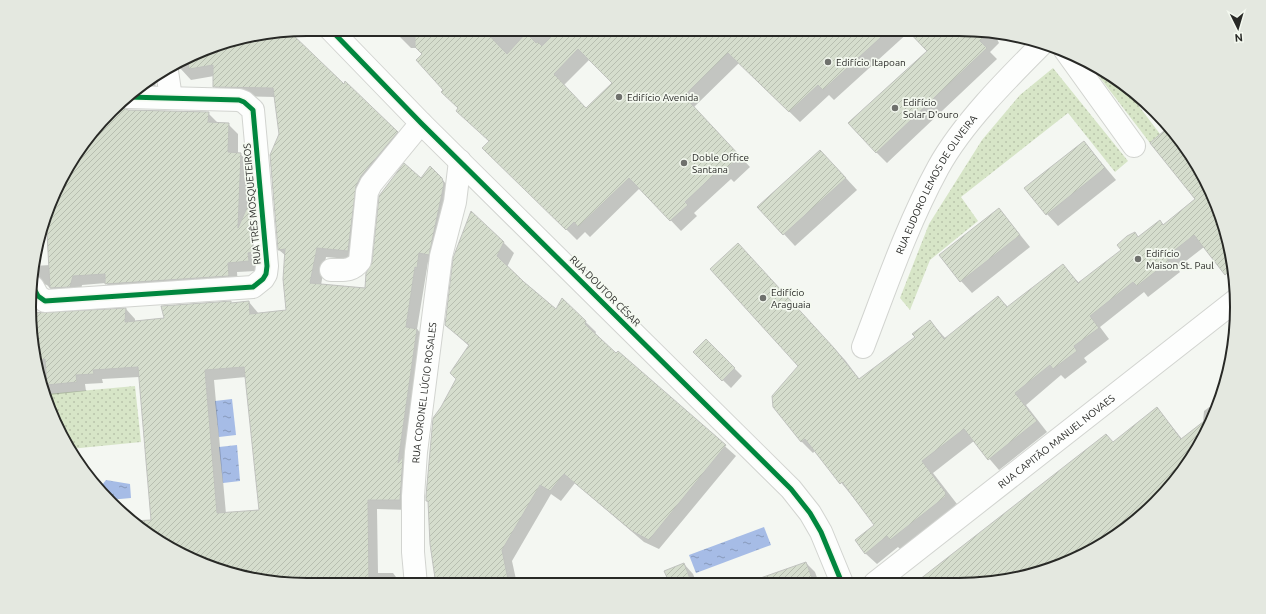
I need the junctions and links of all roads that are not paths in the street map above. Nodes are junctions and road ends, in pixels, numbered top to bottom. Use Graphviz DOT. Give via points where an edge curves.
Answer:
graph roads {
  1 [pos="337,36"];
  2 [pos="1038,48"];
  3 [pos="1073,61"];
  4 [pos="167,74"];
  5 [pos="135,97"];
  6 [pos="171,98"];
  7 [pos="421,123"];
  8 [pos="1134,146"];
  9 [pos="460,161"];
  10 [pos="495,195"];
  11 [pos="455,202"];
  12 [pos="331,270"];
  13 [pos="37,294"];
  14 [pos="1230,305"];
  15 [pos="863,347"];
  16 [pos="415,578"];
  17 [pos="840,578"];
  18 [pos="881,578"];
  1 -- 7 [label="street, RUA DOUTOR CÉSAR"];
  2 -- 15 [label="street, RUA EUDORO LEMOS DE OLIVEIRA" via="992,97 957,139 938,167 912,222"];
  3 -- 8 [label="street"];
  4 -- 6 [label="street"];
  5 -- 6 [label="street, RUA TRÊS MOSQUETEIROS"];
  6 -- 13 [label="street, RUA TRÊS MOSQUETEIROS" via="239,100 253,110 267,266 263,279 253,287 45,301"];
  7 -- 9 [label="street, RUA DOUTOR CÉSAR"];
  7 -- 12 [label="street" via="367,192 360,261 350,270"];
  9 -- 10 [label="street, RUA DOUTOR CÉSAR"];
  9 -- 11 [label="street, RUA CORONEL LÚCIO ROSALES"];
  10 -- 11 [label="street"];
  10 -- 17 [label="street, RUA DOUTOR CÉSAR" via="791,489 821,532"];
  11 -- 16 [label="street, RUA CORONEL LÚCIO ROSALES" via="441,256 416,452 413,496"];
  14 -- 18 [label="street, RUA CAPITÃO MANUEL NOVAES"];
}
